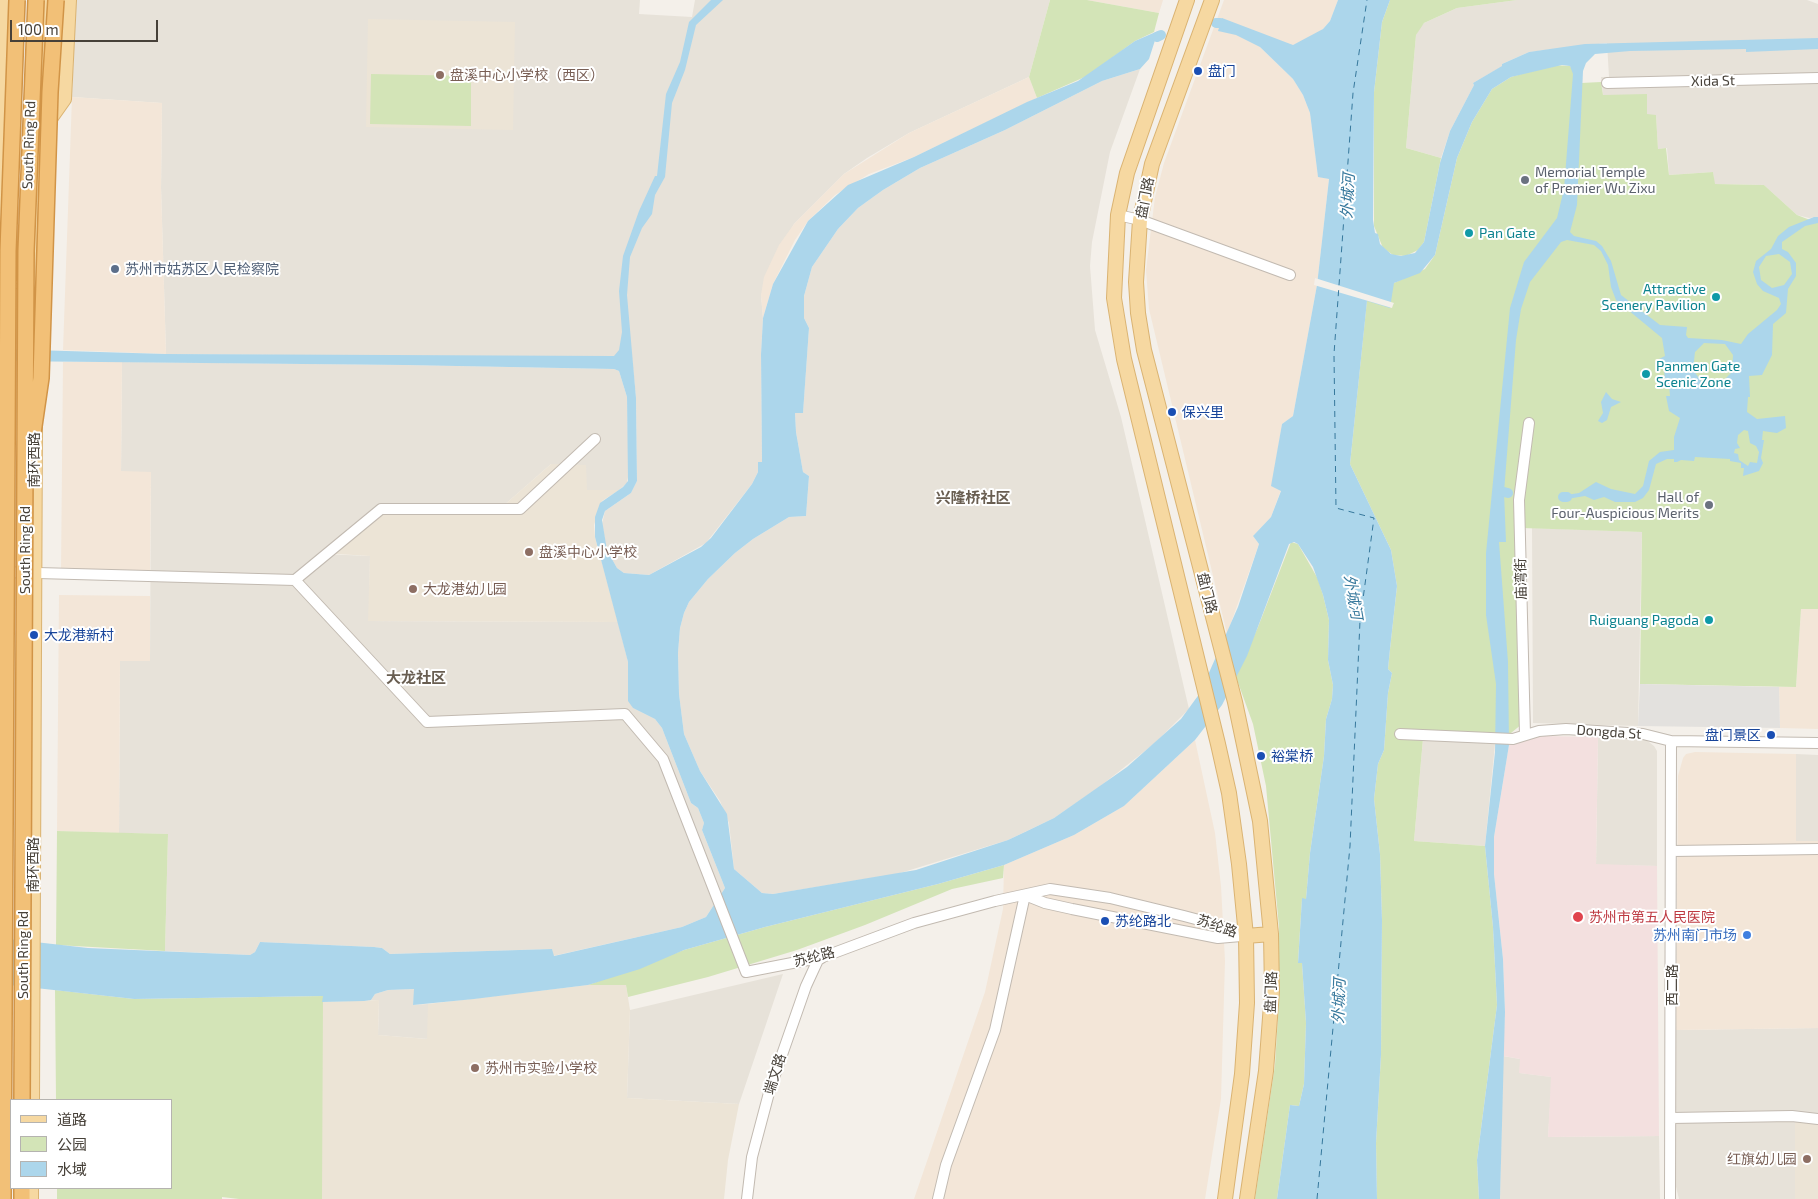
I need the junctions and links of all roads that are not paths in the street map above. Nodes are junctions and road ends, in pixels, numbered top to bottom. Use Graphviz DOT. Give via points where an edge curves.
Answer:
graph roads {
  1 [pos="6,0"];
  2 [pos="17,0"];
  3 [pos="36,0"];
  4 [pos="46,0"];
  5 [pos="56,0"];
  6 [pos="69,0"];
  7 [pos="1187,0"];
  8 [pos="1212,0"];
  9 [pos="1818,78"];
  10 [pos="1607,83"];
  11 [pos="39,134"];
  12 [pos="1118,216"];
  13 [pos="1140,220"];
  14 [pos="0,241"];
  15 [pos="1290,275"];
  16 [pos="1529,423"];
  17 [pos="595,439"];
  18 [pos="0,449"];
  19 [pos="6,493"];
  20 [pos="25,494"];
  21 [pos="0,572"];
  22 [pos="34,572"];
  23 [pos="295,580"];
  24 [pos="1400,734"];
  25 [pos="1525,735"];
  26 [pos="1671,741"];
  27 [pos="1818,743"];
  28 [pos="1818,850"];
  29 [pos="1672,851"];
  30 [pos="1025,895"];
  31 [pos="1271,934"];
  32 [pos="1246,936"];
  33 [pos="823,956"];
  34 [pos="22,1099"];
  35 [pos="32,1099"];
  36 [pos="1671,1118"];
  37 [pos="1818,1119"];
  38 [pos="3,1199"];
  39 [pos="747,1199"];
  40 [pos="938,1199"];
  41 [pos="1225,1199"];
  42 [pos="1247,1199"];
  43 [pos="1670,1199"];
  1 -- 14 [label="main road"];
  2 -- 19 [label="highway, bridge" via="8,234"];
  3 -- 20 [label="highway, South Ring Rd, bridge" via="27,231"];
  4 -- 11 [label="main road, 南环西路"];
  5 -- 20 [label="highway, bridge" via="41,378"];
  6 -- 11 [label="main road" via="64,99"];
  7 -- 12 [label="main road, 盘门路" via="1130,160"];
  8 -- 13 [label="main road, 盘门路" via="1152,164"];
  9 -- 10 [label="street, Xida St"];
  11 -- 22 [label="main road, 南环西路"];
  12 -- 13 [label="street"];
  12 -- 32 [label="main road, 盘门路" via="1114,286 1120,341 1218,744 1232,817"];
  13 -- 15 [label="street"];
  13 -- 31 [label="main road, 盘门路" via="1136,282 1140,331 1235,702 1260,821"];
  16 -- 25 [label="street, 庙湾街" via="1519,500"];
  17 -- 23 [label="street" via="520,509 381,509"];
  18 -- 19 [label="highway, bridge"];
  19 -- 38 [label="highway, bridge"];
  20 -- 34 [label="highway, South Ring Rd, bridge"];
  21 -- 22 [label="street"];
  22 -- 23 [label="street"];
  22 -- 35 [label="main road, 南环西路"];
  23 -- 33 [label="street, 苏纶路" via="427,722 625,714 662,759 746,972"];
  24 -- 25 [label="street, Dongda St" via="1490,740"];
  25 -- 26 [label="street, Dongda St" via="1566,729 1643,734"];
  26 -- 27 [label="street, Dongda St"];
  26 -- 29 [label="street, 西二路"];
  28 -- 29 [label="street"];
  29 -- 36 [label="street, 西二路"];
  30 -- 32 [label="street, 苏纶路" via="1045,903 1218,938"];
  30 -- 32 [label="street, 苏纶路" via="1050,889 1110,898 1218,925"];
  30 -- 33 [label="street, 苏纶路" via="923,920"];
  30 -- 40 [label="street" via="994,1030 946,1166"];
  31 -- 32 [label="main road"];
  31 -- 42 [label="main road, 盘门路" via="1272,991 1268,1047"];
  32 -- 41 [label="main road, 盘门路" via="1244,1042"];
  33 -- 39 [label="street, 端文路" via="806,986 770,1089 752,1157"];
  36 -- 37 [label="street" via="1792,1116"];
  36 -- 43 [label="street, 西二路"];
}
